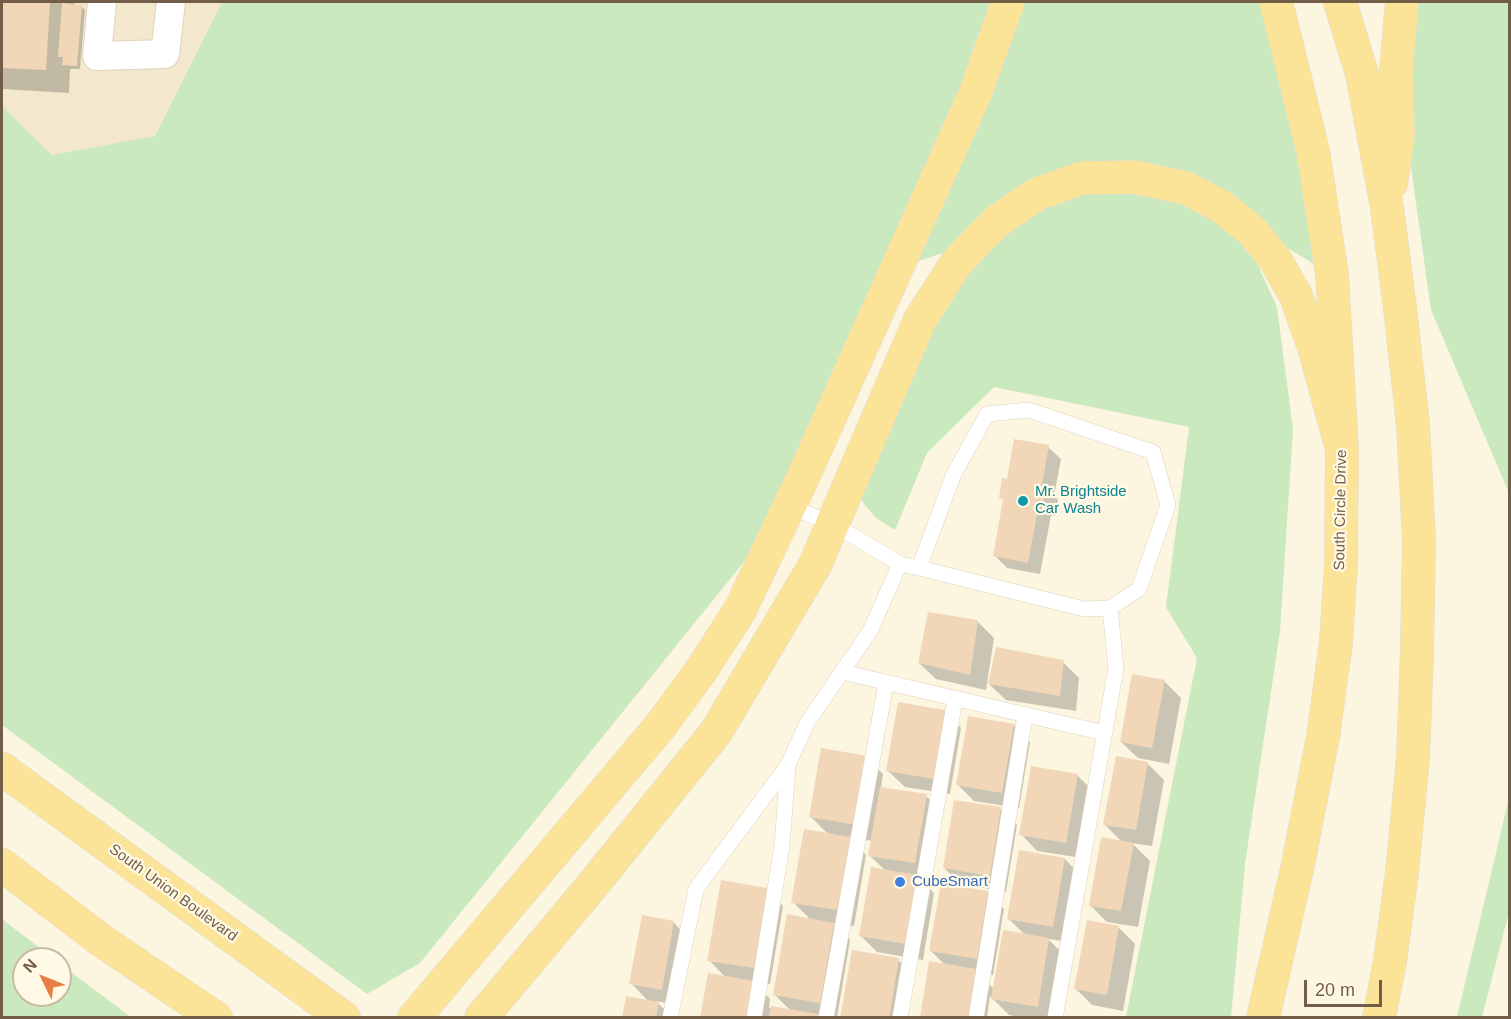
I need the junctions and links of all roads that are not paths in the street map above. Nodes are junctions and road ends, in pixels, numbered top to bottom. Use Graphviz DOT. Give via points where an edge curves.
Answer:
graph roads {
  1 [pos="102,2"];
  2 [pos="171,2"];
  3 [pos="1008,2"];
  4 [pos="1276,2"];
  5 [pos="1340,2"];
  6 [pos="1402,2"];
  7 [pos="1387,208"];
  8 [pos="1342,449"];
  9 [pos="789,506"];
  10 [pos="833,524"];
  11 [pos="900,564"];
  12 [pos="919,568"];
  13 [pos="1110,608"];
  14 [pos="842,672"];
  15 [pos="886,683"];
  16 [pos="955,699"];
  17 [pos="1025,715"];
  18 [pos="1104,733"];
  19 [pos="788,765"];
  20 [pos="2,769"];
  21 [pos="2,865"];
  22 [pos="216,1017"];
  23 [pos="344,1017"];
  24 [pos="414,1017"];
  25 [pos="481,1017"];
  26 [pos="670,1017"];
  27 [pos="754,1017"];
  28 [pos="826,1017"];
  29 [pos="900,1017"];
  30 [pos="976,1017"];
  31 [pos="1055,1017"];
  32 [pos="1263,1017"];
  33 [pos="1378,1017"];
  1 -- 2 [label="street" via="96,56 165,54"];
  3 -- 9 [label="main road" via="975,94"];
  4 -- 8 [label="main road, South Circle Drive" via="1313,151 1332,275"];
  5 -- 7 [label="main road" via="1362,74"];
  6 -- 7 [label="main road" via="1396,72 1398,134"];
  7 -- 33 [label="main road" via="1413,425 1419,551 1413,758 1402,873"];
  8 -- 10 [label="main road" via="1296,296 1276,261 1252,231 1222,207 1186,188 1134,177 1082,178 1037,194 996,222 957,262 920,320"];
  8 -- 32 [label="main road, South Circle Drive" via="1336,642 1323,737"];
  9 -- 10 [label="lane"];
  9 -- 24 [label="main road" via="740,610 662,724"];
  10 -- 11 [label="lane"];
  10 -- 25 [label="main road" via="815,565 716,732"];
  11 -- 12 [label="lane"];
  11 -- 14 [label="lane" via="870,631"];
  12 -- 13 [label="lane" via="1084,609"];
  12 -- 13 [label="lane" via="953,476 987,414 1029,410 1153,452 1168,504 1139,589"];
  13 -- 18 [label="lane" via="1116,668"];
  14 -- 15 [label="lane"];
  14 -- 19 [label="lane" via="807,723"];
  15 -- 16 [label="lane"];
  15 -- 28 [label="lane"];
  16 -- 17 [label="lane"];
  16 -- 29 [label="lane"];
  17 -- 18 [label="lane"];
  17 -- 30 [label="lane"];
  18 -- 31 [label="lane"];
  19 -- 26 [label="lane" via="696,889"];
  19 -- 27 [label="lane" via="782,846"];
  20 -- 23 [label="main road, South Union Boulevard"];
  21 -- 22 [label="main road" via="102,940"];
}
